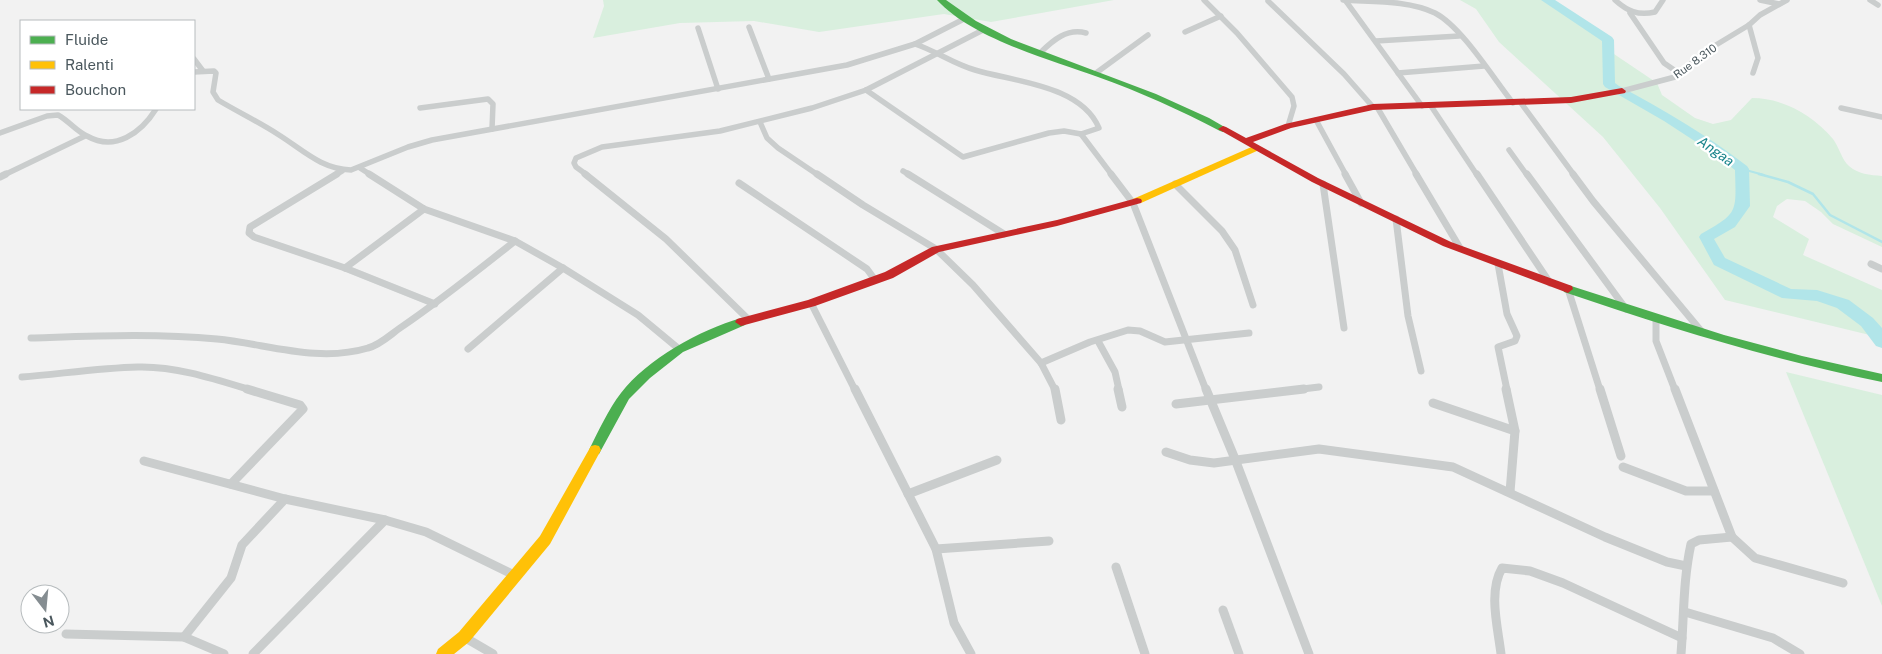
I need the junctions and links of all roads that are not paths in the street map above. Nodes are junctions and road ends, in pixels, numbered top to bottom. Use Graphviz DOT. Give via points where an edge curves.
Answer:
graph roads {
  1 [pos="941,0"];
  2 [pos="1204,0"];
  3 [pos="1344,0"];
  4 [pos="1615,0"];
  5 [pos="1663,0"];
  6 [pos="1760,0"];
  7 [pos="1787,0"];
  8 [pos="1870,0"];
  9 [pos="1268,1"];
  10 [pos="1779,4"];
  11 [pos="1878,5"];
  12 [pos="1630,13"];
  13 [pos="1221,16"];
  14 [pos="962,20"];
  15 [pos="1749,25"];
  16 [pos="698,28"];
  17 [pos="749,28"];
  18 [pos="983,30"];
  19 [pos="1185,32"];
  20 [pos="1086,33"];
  21 [pos="1148,35"];
  22 [pos="1459,36"];
  23 [pos="1376,41"];
  24 [pos="915,44"];
  25 [pos="1040,53"];
  26 [pos="938,54"];
  27 [pos="195,60"];
  28 [pos="1484,66"];
  29 [pos="204,71"];
  30 [pos="195,72"];
  31 [pos="1096,73"];
  32 [pos="1398,73"];
  33 [pos="1753,73"];
  34 [pos="1680,74"];
  35 [pos="769,79"];
  36 [pos="718,89"];
  37 [pos="866,90"];
  38 [pos="1617,92"];
  39 [pos="1517,103"];
  40 [pos="1426,106"];
  41 [pos="1375,107"];
  42 [pos="420,108"];
  43 [pos="1841,108"];
  44 [pos="155,110"];
  45 [pos="1882,117"];
  46 [pos="1316,120"];
  47 [pos="760,122"];
  48 [pos="1288,126"];
  49 [pos="492,129"];
  50 [pos="0,133"];
  51 [pos="1080,134"];
  52 [pos="85,136"];
  53 [pos="1246,141"];
  54 [pos="1256,148"];
  55 [pos="1509,150"];
  56 [pos="360,168"];
  57 [pos="342,171"];
  58 [pos="903,171"];
  59 [pos="0,177"];
  60 [pos="739,183"];
  61 [pos="1175,184"];
  62 [pos="1323,184"];
  63 [pos="1133,203"];
  64 [pos="1361,203"];
  65 [pos="424,209"];
  66 [pos="1396,220"];
  67 [pos="1004,234"];
  68 [pos="515,241"];
  69 [pos="1460,248"];
  70 [pos="936,249"];
  71 [pos="1498,264"];
  72 [pos="1871,264"];
  73 [pos="345,268"];
  74 [pos="563,268"];
  75 [pos="1882,269"];
  76 [pos="875,280"];
  77 [pos="1550,283"];
  78 [pos="1568,289"];
  79 [pos="811,303"];
  80 [pos="435,304"];
  81 [pos="1253,305"];
  82 [pos="1626,309"];
  83 [pos="1656,318"];
  84 [pos="748,319"];
  85 [pos="1344,328"];
  86 [pos="1702,332"];
  87 [pos="1249,333"];
  88 [pos="31,338"];
  89 [pos="1098,341"];
  90 [pos="1186,341"];
  91 [pos="468,349"];
  92 [pos="679,349"];
  93 [pos="1041,363"];
  94 [pos="1420,371"];
  95 [pos="22,377"];
  96 [pos="1882,378"];
  97 [pos="1319,387"];
  98 [pos="1211,399"];
  99 [pos="1433,403"];
  100 [pos="1176,404"];
  101 [pos="1122,407"];
  102 [pos="1061,420"];
  103 [pos="1515,431"];
  104 [pos="1166,452"];
  105 [pos="1621,456"];
  106 [pos="1236,459"];
  107 [pos="997,460"];
  108 [pos="144,461"];
  109 [pos="1623,467"];
  110 [pos="230,484"];
  111 [pos="1714,491"];
  112 [pos="1510,492"];
  113 [pos="908,494"];
  114 [pos="286,499"];
  115 [pos="385,520"];
  116 [pos="1732,537"];
  117 [pos="1049,541"];
  118 [pos="936,549"];
  119 [pos="1686,566"];
  120 [pos="1116,567"];
  121 [pos="516,576"];
  122 [pos="1843,583"];
  123 [pos="1223,610"];
  124 [pos="1685,612"];
  125 [pos="66,634"];
  126 [pos="464,636"];
  127 [pos="184,637"];
  128 [pos="1682,638"];
  129 [pos="224,654"];
  130 [pos="253,654"];
  131 [pos="444,654"];
  132 [pos="493,654"];
  133 [pos="971,654"];
  134 [pos="1144,654"];
  135 [pos="1239,654"];
  136 [pos="1309,654"];
  137 [pos="1501,654"];
  138 [pos="1681,654"];
  139 [pos="1800,654"];
  1 -- 14 [label="street"];
  2 -- 13 [label="street"];
  3 -- 22 [label="street" via="1430,11 1443,18"];
  3 -- 23 [label="street"];
  4 -- 12 [label="street"];
  5 -- 12 [label="street" via="1655,12"];
  6 -- 10 [label="street"];
  7 -- 10 [label="street, Rue 8.310"];
  8 -- 11 [label="street"];
  9 -- 41 [label="street"];
  10 -- 15 [label="street, Rue 8.310"];
  12 -- 34 [label="street" via="1661,58"];
  13 -- 19 [label="street"];
  13 -- 48 [label="street" via="1292,97 1294,106"];
  14 -- 18 [label="street"];
  14 -- 24 [label="street"];
  15 -- 33 [label="street" via="1758,58"];
  15 -- 34 [label="street, Rue 8.310" via="1702,53"];
  16 -- 36 [label="street"];
  17 -- 35 [label="street"];
  18 -- 25 [label="street"];
  18 -- 26 [label="street"];
  20 -- 25 [label="street" via="1078,30 1066,33"];
  21 -- 31 [label="street"];
  22 -- 23 [label="street"];
  22 -- 28 [label="street"];
  23 -- 32 [label="street"];
  24 -- 26 [label="street"];
  24 -- 35 [label="street" via="847,65"];
  25 -- 31 [label="street"];
  26 -- 37 [label="street"];
  26 -- 51 [label="street" via="975,70 1040,87 1084,104 1099,128"];
  27 -- 29 [label="street"];
  28 -- 32 [label="street"];
  28 -- 39 [label="street"];
  29 -- 30 [label="street"];
  29 -- 57 [label="street" via="216,73 213,92 218,100 281,137 312,160"];
  31 -- 53 [label="street" via="1208,120"];
  32 -- 40 [label="street"];
  34 -- 38 [label="street, Rue 8.310" via="1662,82"];
  35 -- 36 [label="street"];
  36 -- 49 [label="street"];
  37 -- 47 [label="street"];
  37 -- 51 [label="street" via="963,158 1048,133"];
  38 -- 39 [label="street" via="1571,100"];
  39 -- 40 [label="street"];
  39 -- 86 [label="street"];
  40 -- 41 [label="street"];
  40 -- 77 [label="street"];
  41 -- 46 [label="street"];
  41 -- 69 [label="street"];
  42 -- 49 [label="street" via="488,99 493,104"];
  43 -- 45 [label="street"];
  44 -- 52 [label="street" via="140,132 123,141 101,143"];
  46 -- 48 [label="street"];
  46 -- 64 [label="street"];
  47 -- 70 [label="street" via="767,138 778,148"];
  47 -- 84 [label="street" via="720,131 602,147 580,155 574,163 652,226"];
  48 -- 53 [label="street"];
  49 -- 56 [label="street" via="414,145"];
  50 -- 52 [label="street" via="53,115 65,118"];
  51 -- 63 [label="street"];
  52 -- 59 [label="street"];
  53 -- 54 [label="street"];
  54 -- 61 [label="street"];
  54 -- 62 [label="street"];
  55 -- 82 [label="street"];
  56 -- 57 [label="street"];
  56 -- 65 [label="street"];
  57 -- 73 [label="street" via="250,227 249,233 254,238"];
  58 -- 67 [label="street"];
  60 -- 76 [label="street" via="866,269"];
  61 -- 63 [label="street"];
  61 -- 81 [label="street" via="1222,231 1235,250"];
  62 -- 64 [label="street"];
  62 -- 85 [label="street"];
  63 -- 67 [label="street"];
  63 -- 90 [label="street"];
  64 -- 66 [label="street"];
  65 -- 68 [label="street"];
  65 -- 73 [label="street"];
  66 -- 69 [label="street"];
  66 -- 94 [label="street" via="1408,316"];
  67 -- 70 [label="street"];
  68 -- 74 [label="street"];
  68 -- 80 [label="street"];
  69 -- 71 [label="street"];
  70 -- 76 [label="street"];
  70 -- 93 [label="street" via="973,285"];
  71 -- 77 [label="street"];
  71 -- 103 [label="street" via="1507,314 1517,336 1515,341 1498,347"];
  72 -- 75 [label="street"];
  73 -- 80 [label="street"];
  74 -- 91 [label="street"];
  74 -- 92 [label="street" via="638,315"];
  76 -- 79 [label="street"];
  77 -- 78 [label="street"];
  78 -- 82 [label="street"];
  78 -- 105 [label="street"];
  79 -- 84 [label="street"];
  79 -- 113 [label="street"];
  80 -- 88 [label="street" via="369,348 320,355 180,337"];
  82 -- 83 [label="street"];
  83 -- 86 [label="street"];
  83 -- 111 [label="street" via="1656,341"];
  84 -- 92 [label="street"];
  86 -- 96 [label="street"];
  87 -- 90 [label="street"];
  89 -- 90 [label="street" via="1119,331 1138,330 1165,342"];
  89 -- 93 [label="street"];
  89 -- 101 [label="street" via="1115,372"];
  90 -- 98 [label="street"];
  92 -- 121 [label="street" via="624,396 572,494 544,540"];
  93 -- 102 [label="street" via="1054,386"];
  95 -- 110 [label="street" via="138,367 167,369 300,406 303,409 300,414"];
  97 -- 98 [label="street"];
  98 -- 100 [label="street"];
  98 -- 106 [label="street"];
  99 -- 103 [label="street"];
  103 -- 112 [label="street"];
  104 -- 106 [label="street" via="1190,460 1214,462"];
  106 -- 112 [label="street" via="1335,450 1453,467"];
  106 -- 136 [label="street"];
  107 -- 113 [label="street"];
  108 -- 110 [label="street"];
  109 -- 111 [label="street" via="1686,490"];
  110 -- 114 [label="street"];
  111 -- 116 [label="street"];
  112 -- 119 [label="street" via="1605,537 1667,562"];
  113 -- 118 [label="street"];
  114 -- 115 [label="street"];
  114 -- 127 [label="street" via="242,545 231,578"];
  115 -- 121 [label="street" via="426,532"];
  115 -- 130 [label="street"];
  116 -- 119 [label="street" via="1694,542"];
  116 -- 122 [label="street" via="1755,558"];
  117 -- 118 [label="street"];
  118 -- 133 [label="street" via="954,623"];
  119 -- 124 [label="street"];
  120 -- 134 [label="street"];
  121 -- 126 [label="street"];
  123 -- 135 [label="street"];
  124 -- 128 [label="street"];
  124 -- 139 [label="street" via="1773,638"];
  125 -- 127 [label="street"];
  126 -- 131 [label="street"];
  126 -- 132 [label="street"];
  127 -- 129 [label="street"];
  128 -- 137 [label="street" via="1563,583 1530,571 1502,568 1496,577"];
  128 -- 138 [label="street"];
}
